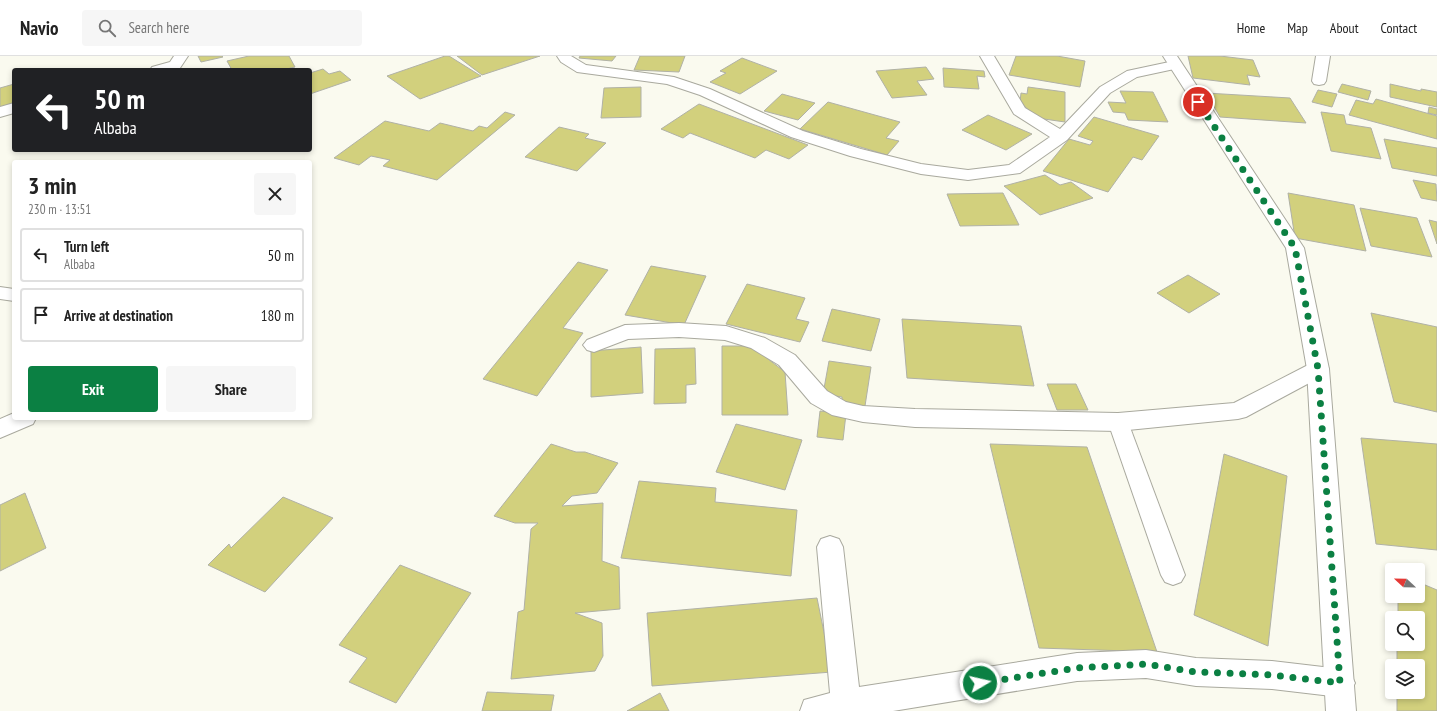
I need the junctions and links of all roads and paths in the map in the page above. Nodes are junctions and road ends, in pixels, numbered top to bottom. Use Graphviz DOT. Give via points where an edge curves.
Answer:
graph roads {
  1 [pos="181,56"];
  2 [pos="564,56"];
  3 [pos="987,56"];
  4 [pos="1324,56"];
  5 [pos="1172,60"];
  6 [pos="164,68"];
  7 [pos="1319,81"];
  8 [pos="12,109"];
  9 [pos="0,112"];
  10 [pos="1060,138"];
  11 [pos="0,293"];
  12 [pos="12,295"];
  13 [pos="594,345"];
  14 [pos="1318,369"];
  15 [pos="20,420"];
  16 [pos="1118,422"];
  17 [pos="0,429"];
  18 [pos="830,547"];
  19 [pos="1173,575"];
  20 [pos="1340,683"];
  21 [pos="846,704"];
  22 [pos="815,711"];
  23 [pos="1340,711"];
  1 -- 6 [label="street" via="175,65"];
  2 -- 10 [label="street" via="582,69 669,80 705,92 797,134 856,153 921,169 968,175 1014,169"];
  3 -- 10 [label="street" via="1020,112"];
  4 -- 7 [label="street"];
  5 -- 10 [label="street" via="1132,74 1105,90"];
  5 -- 14 [label="street" via="1295,248"];
  8 -- 9 [label="street"];
  11 -- 12 [label="street"];
  13 -- 16 [label="street" via="624,332 679,330 726,333 758,343 787,360 819,397 840,409 863,414 915,418"];
  14 -- 16 [label="street" via="1238,410"];
  14 -- 20 [label="street"];
  15 -- 17 [label="street"];
  16 -- 19 [label="lane"];
  18 -- 21 [label="street"];
  20 -- 21 [label="street" via="1272,675 1196,672 1146,664 1077,668"];
  20 -- 23 [label="street"];
  21 -- 22 [label="street"];
}
